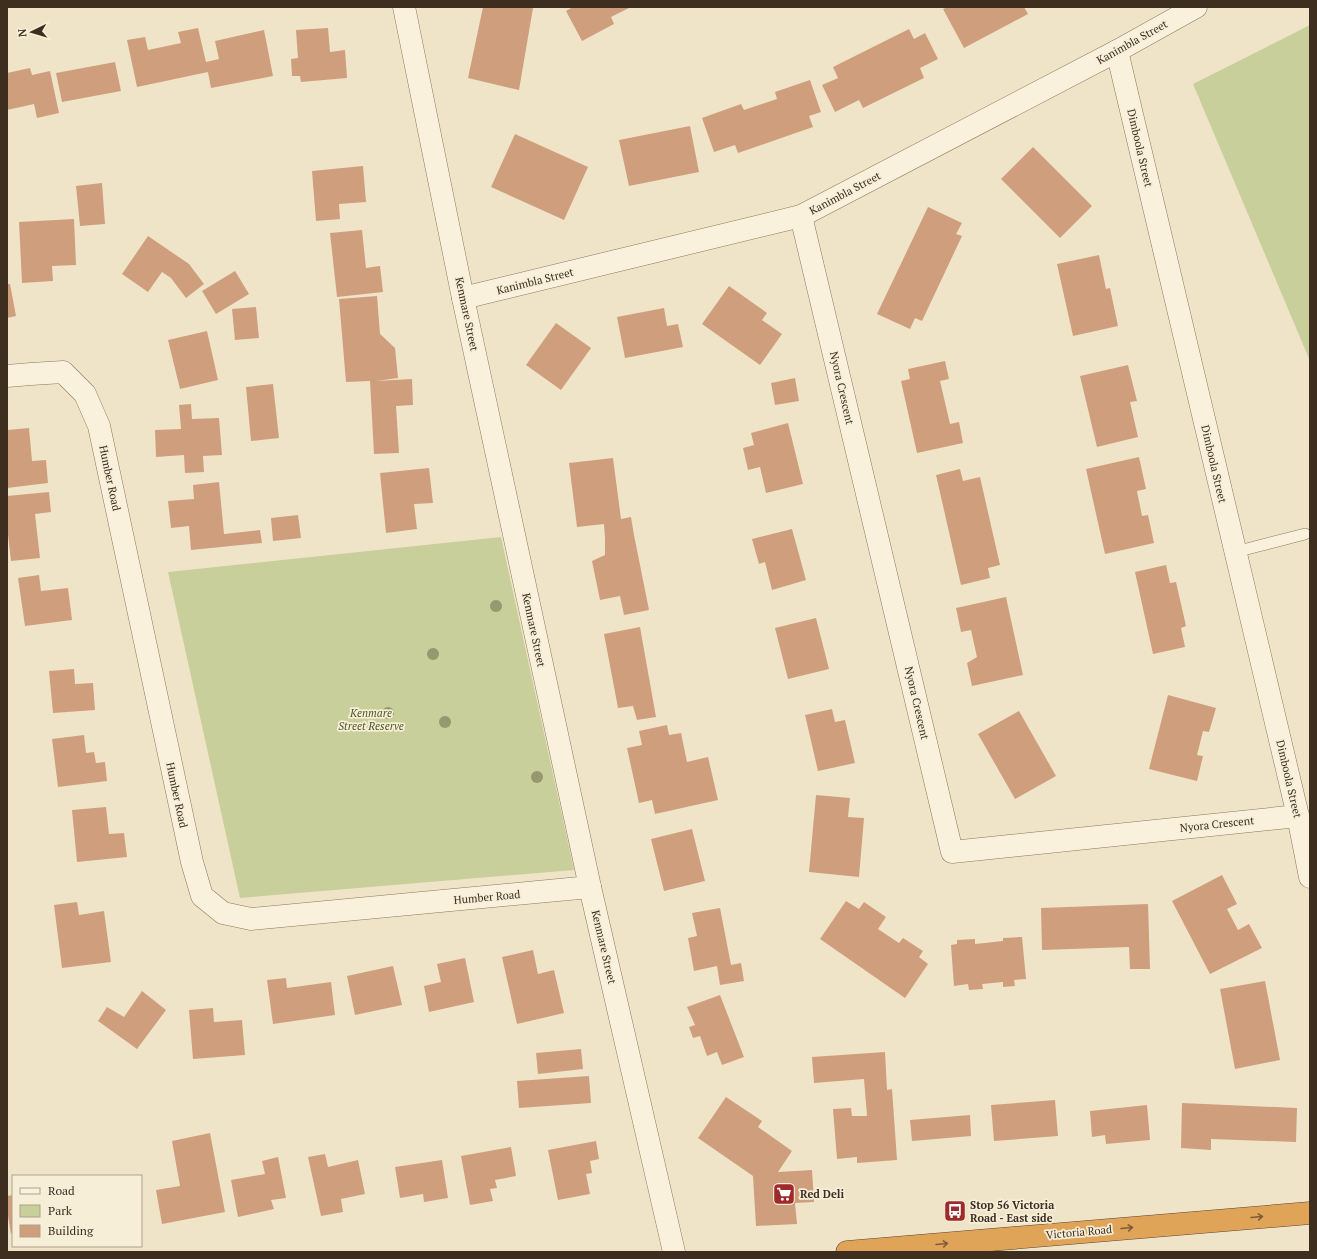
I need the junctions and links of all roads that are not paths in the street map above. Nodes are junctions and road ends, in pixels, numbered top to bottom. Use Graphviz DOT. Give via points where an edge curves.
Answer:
graph roads {
  1 [pos="404,7"];
  2 [pos="1196,7"];
  3 [pos="1117,51"];
  4 [pos="801,216"];
  5 [pos="463,298"];
  6 [pos="7,376"];
  7 [pos="1305,534"];
  8 [pos="1235,552"];
  9 [pos="1298,816"];
  10 [pos="1310,877"];
  11 [pos="590,887"];
  12 [pos="1310,1213"];
  13 [pos="674,1252"];
  14 [pos="847,1252"];
  1 -- 5 [label="street, Kenmare Street"];
  2 -- 3 [label="street, Kanimbla Street"];
  3 -- 4 [label="street, Kanimbla Street"];
  3 -- 8 [label="street, Dimboola Street"];
  4 -- 5 [label="street, Kanimbla Street"];
  4 -- 9 [label="street, Nyora Crescent" via="952,852"];
  5 -- 11 [label="street, Kenmare Street"];
  6 -- 11 [label="street, Humber Road" via="63,372 85,394 99,426 190,855 202,896 223,913 251,919"];
  7 -- 8 [label="lane"];
  8 -- 9 [label="street, Dimboola Street"];
  9 -- 10 [label="street, Dimboola Street"];
  11 -- 13 [label="street, Kenmare Street"];
  14 -- 12 [label="highway, Victoria Road, one-way"];
}
